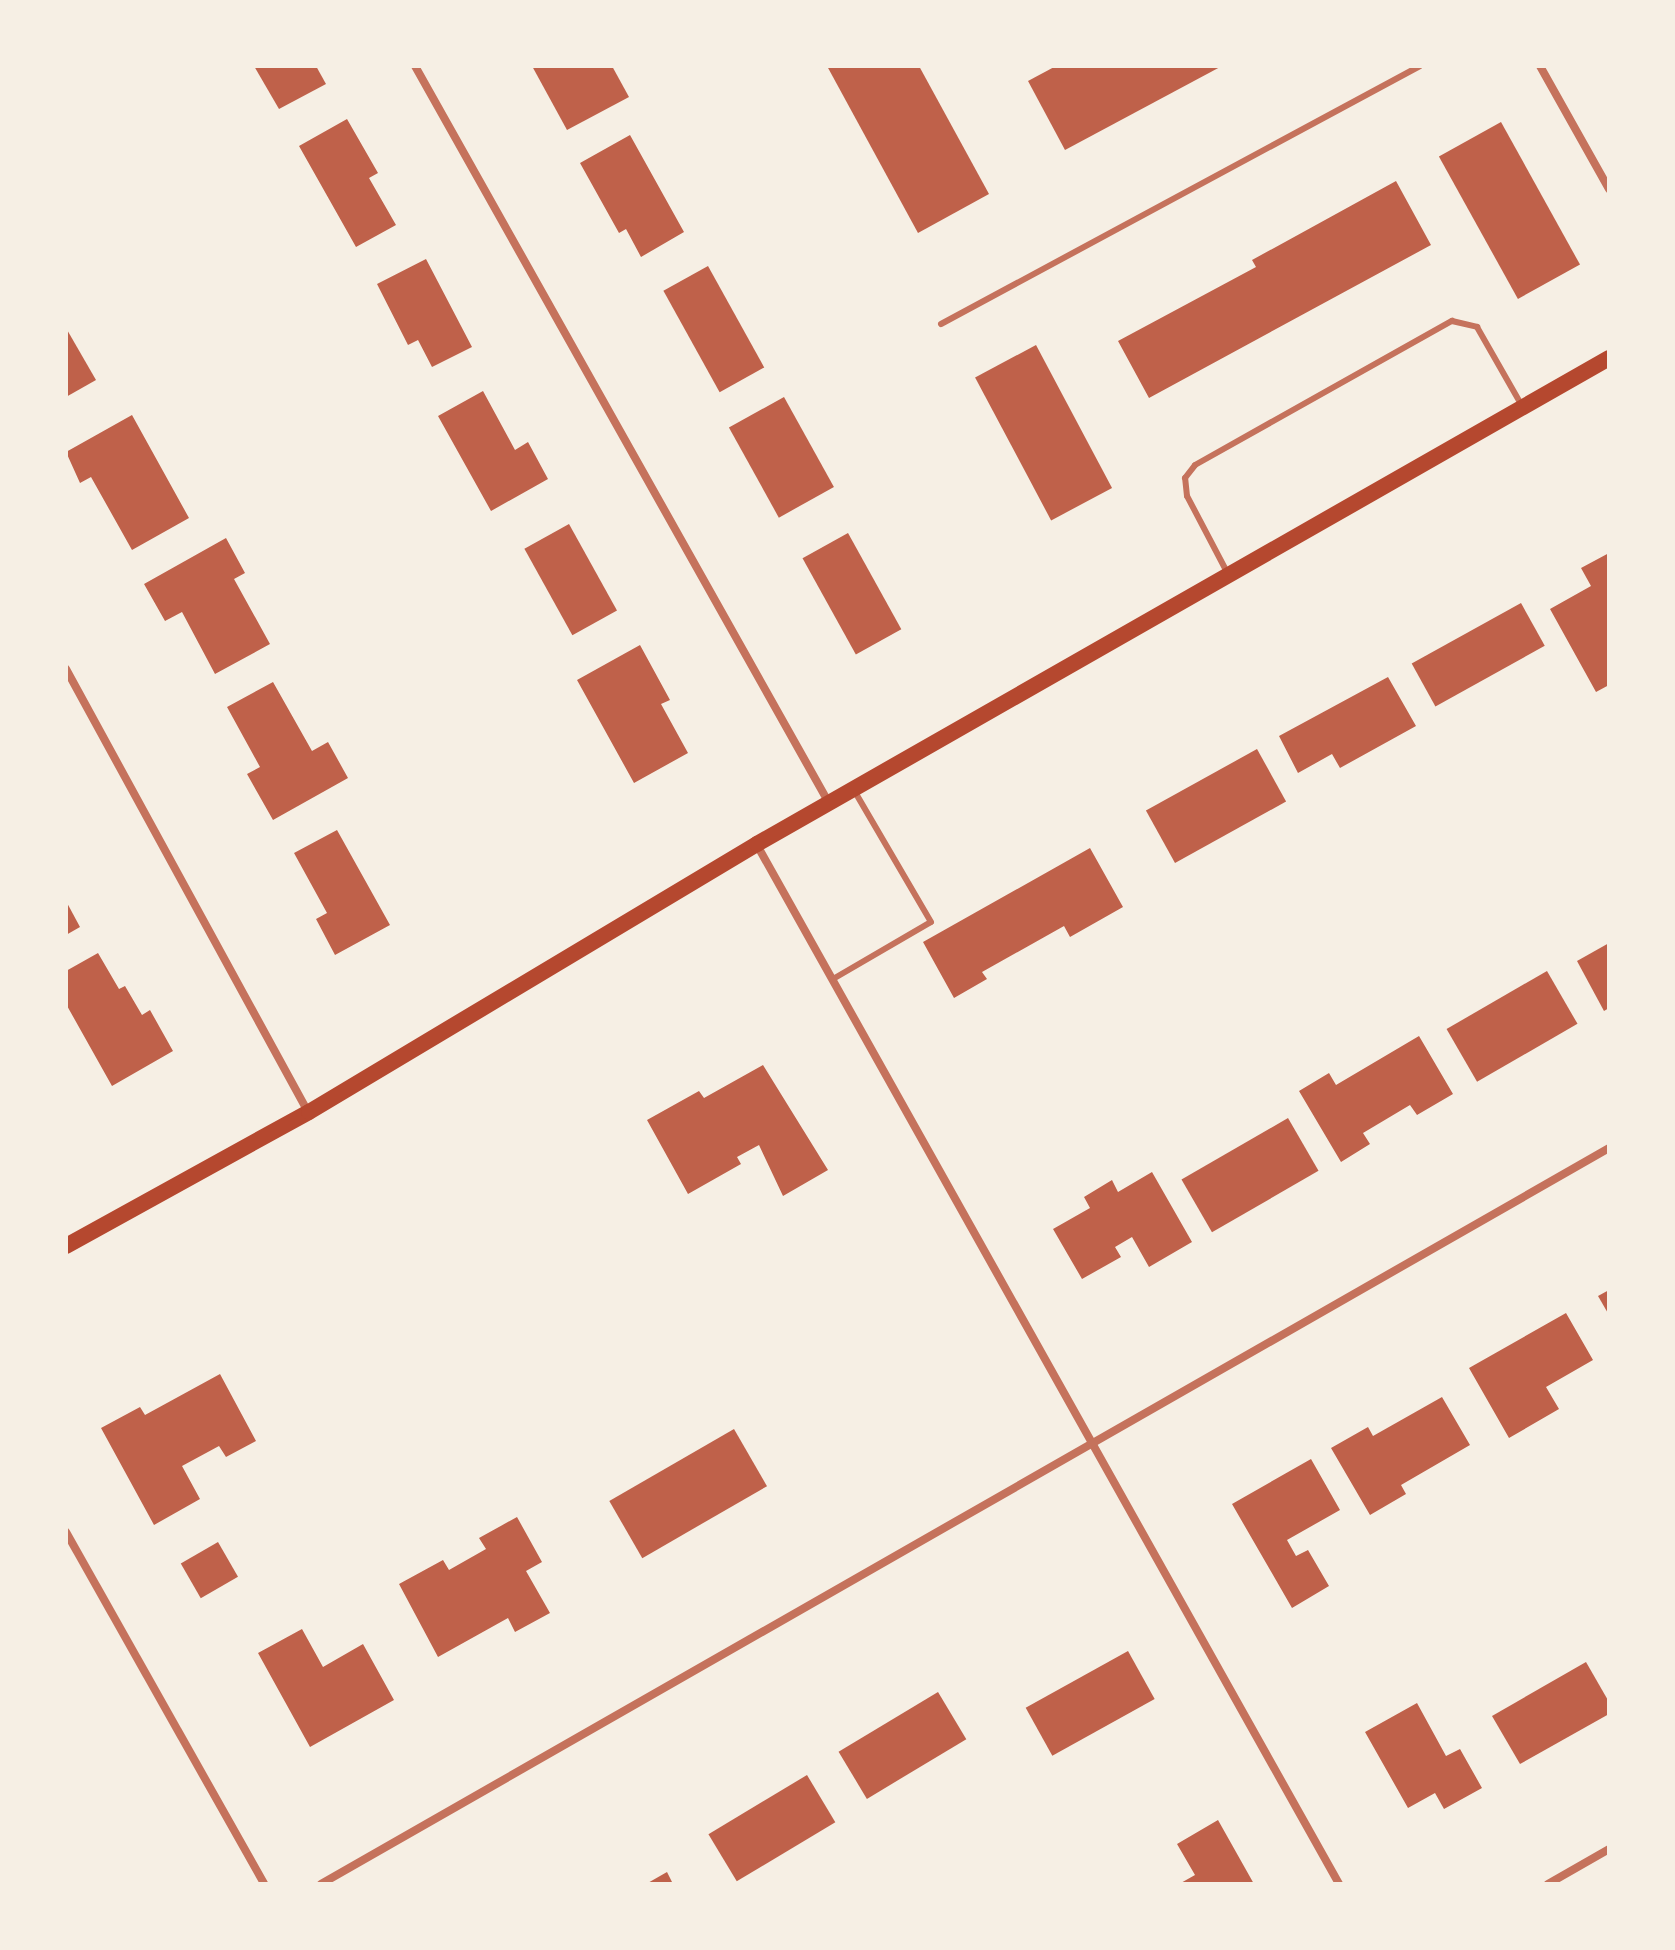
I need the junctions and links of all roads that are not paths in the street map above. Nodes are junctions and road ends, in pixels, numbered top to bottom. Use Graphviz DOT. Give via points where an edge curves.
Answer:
graph roads {
  1 [pos="415,66"];
  2 [pos="1420,66"];
  3 [pos="1540,66"];
  4 [pos="1609,189"];
  5 [pos="941,324"];
  6 [pos="1609,358"];
  7 [pos="1522,406"];
  8 [pos="1230,577"];
  9 [pos="66,669"];
  10 [pos="855,792"];
  11 [pos="830,806"];
  12 [pos="757,844"];
  13 [pos="833,979"];
  14 [pos="309,1112"];
  15 [pos="1609,1148"];
  16 [pos="66,1246"];
  17 [pos="1092,1442"];
  18 [pos="66,1532"];
  19 [pos="1609,1849"];
  20 [pos="264,1884"];
  21 [pos="321,1884"];
  22 [pos="1339,1884"];
  23 [pos="1548,1884"];
  1 -- 11 [label="street"];
  2 -- 5 [label="lane"];
  3 -- 4 [label="street"];
  6 -- 7 [label="main road"];
  7 -- 8 [label="main road"];
  7 -- 8 [label="lane" via="1477,327 1452,321 1195,465 1185,478 1187,496"];
  8 -- 10 [label="main road"];
  9 -- 14 [label="street"];
  10 -- 11 [label="main road"];
  10 -- 13 [label="lane" via="931,922"];
  11 -- 12 [label="main road"];
  12 -- 13 [label="street"];
  12 -- 14 [label="main road"];
  13 -- 17 [label="street"];
  14 -- 16 [label="main road"];
  15 -- 17 [label="street"];
  17 -- 21 [label="street"];
  17 -- 22 [label="street"];
  18 -- 20 [label="street"];
  19 -- 23 [label="street"];
}
